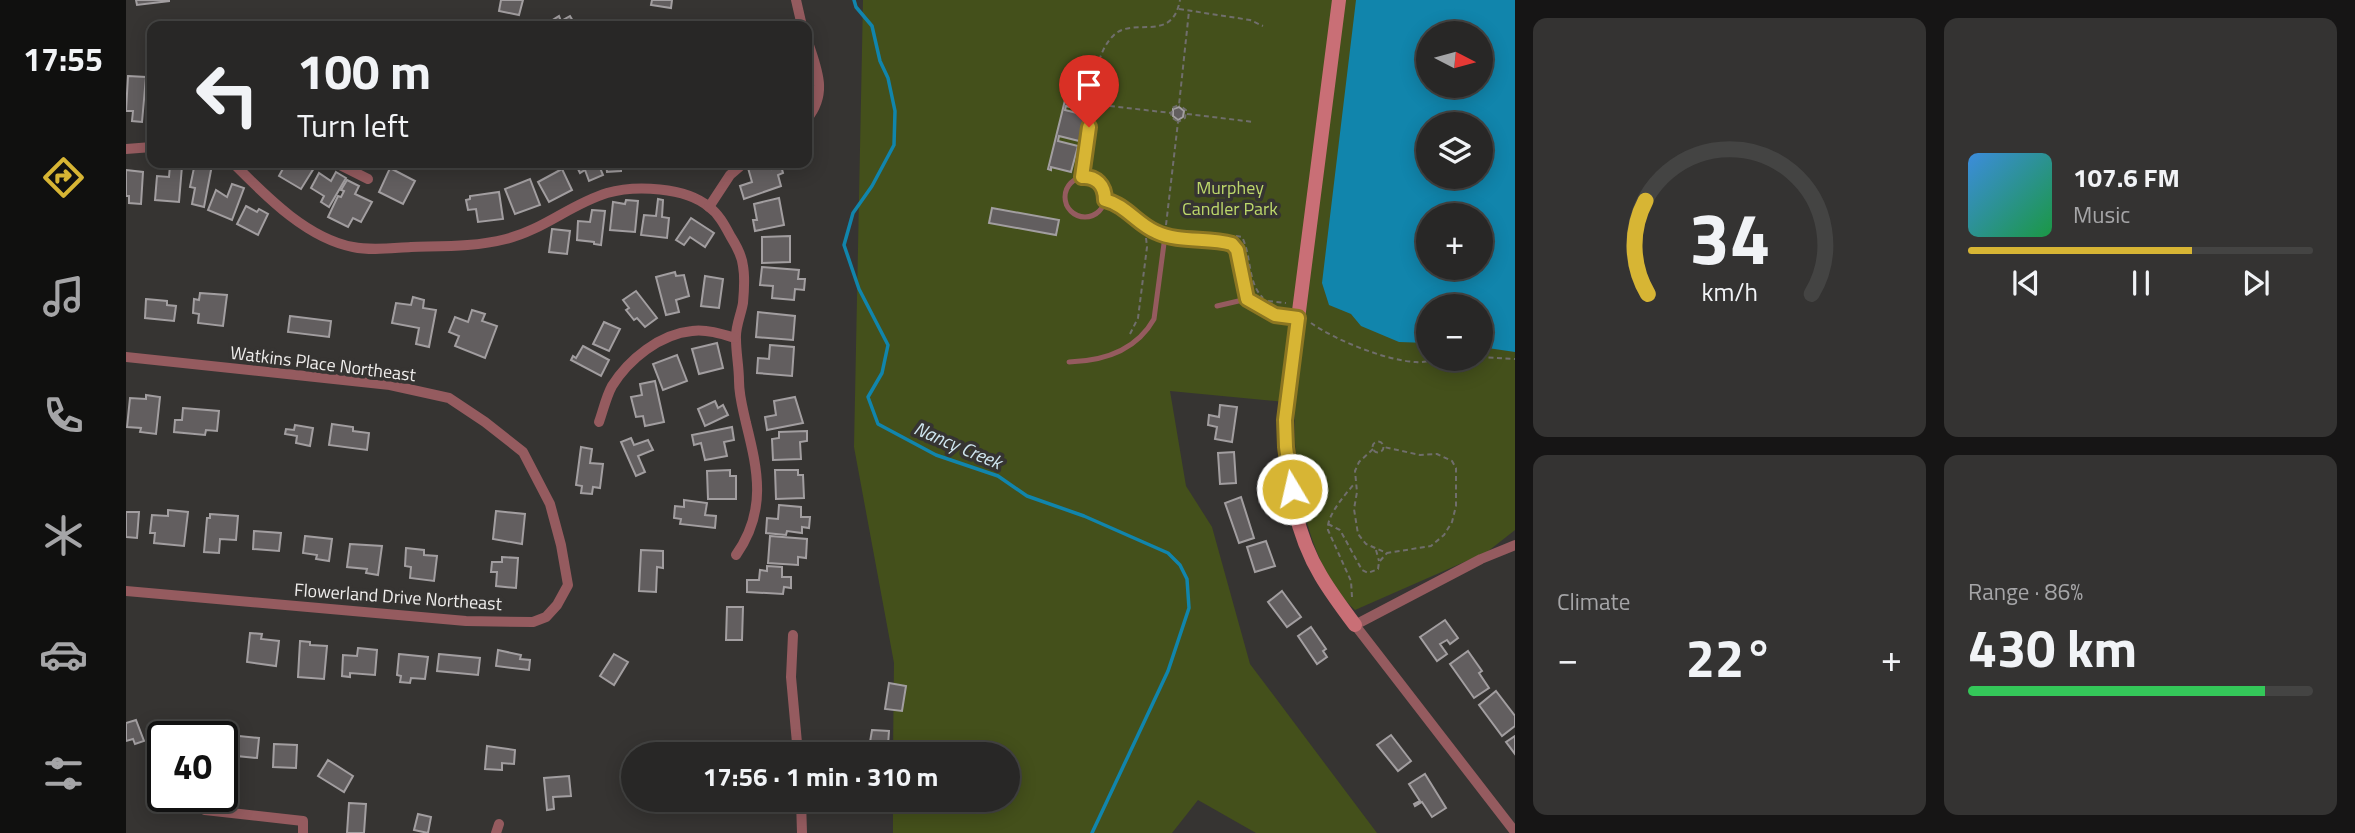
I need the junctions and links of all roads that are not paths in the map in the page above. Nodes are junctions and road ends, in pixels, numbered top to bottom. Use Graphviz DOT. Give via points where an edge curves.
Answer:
graph roads {
  1 [pos="796,0"];
  2 [pos="1339,0"];
  3 [pos="801,21"];
  4 [pos="812,54"];
  5 [pos="812,111"];
  6 [pos="1089,127"];
  7 [pos="147,148"];
  8 [pos="126,149"];
  9 [pos="238,168"];
  10 [pos="346,168"];
  11 [pos="738,168"];
  12 [pos="1082,177"];
  13 [pos="368,179"];
  14 [pos="1105,200"];
  15 [pos="709,206"];
  16 [pos="1165,236"];
  17 [pos="1247,299"];
  18 [pos="1217,306"];
  19 [pos="1302,317"];
  20 [pos="735,338"];
  21 [pos="126,357"];
  22 [pos="1069,362"];
  23 [pos="599,422"];
  24 [pos="550,504"];
  25 [pos="1515,545"];
  26 [pos="736,555"];
  27 [pos="126,591"];
  28 [pos="1355,625"];
  29 [pos="793,635"];
  30 [pos="797,742"];
  31 [pos="223,812"];
  32 [pos="801,812"];
  33 [pos="1515,832"];
  34 [pos="303,833"];
  35 [pos="802,833"];
  1 -- 3 [label="street"];
  2 -- 19 [label="street"];
  4 -- 5 [label="street" via="819,75 819,99"];
  6 -- 12 [label="lane"];
  7 -- 8 [label="street"];
  9 -- 15 [label="street" via="273,203 303,224 352,247 376,249 506,239 533,231 590,200 625,190 683,194"];
  10 -- 13 [label="street"];
  11 -- 15 [label="street"];
  12 -- 14 [label="lane" via="1098,181"];
  12 -- 14 [label="lane" via="1073,181 1066,193 1071,210 1088,216 1099,211"];
  14 -- 16 [label="lane"];
  15 -- 20 [label="street" via="724,223 743,266 743,302"];
  16 -- 17 [label="lane" via="1232,244"];
  16 -- 22 [label="lane" via="1149,328 1111,356"];
  17 -- 18 [label="lane"];
  17 -- 19 [label="lane" via="1275,315"];
  19 -- 28 [label="street" via="1285,420 1296,517 1320,574"];
  20 -- 23 [label="street" via="692,331 654,344 613,384"];
  20 -- 26 [label="street" via="758,504"];
  21 -- 24 [label="street, Watkins Place Northeast" via="390,385 449,398 523,452"];
  24 -- 27 [label="street, Flowerland Drive Northeast" via="568,584 546,617 533,622 466,621"];
  25 -- 28 [label="street"];
  28 -- 33 [label="street"];
  29 -- 30 [label="street" via="791,677"];
  31 -- 34 [label="street" via="303,821"];
  32 -- 35 [label="street"];
}
